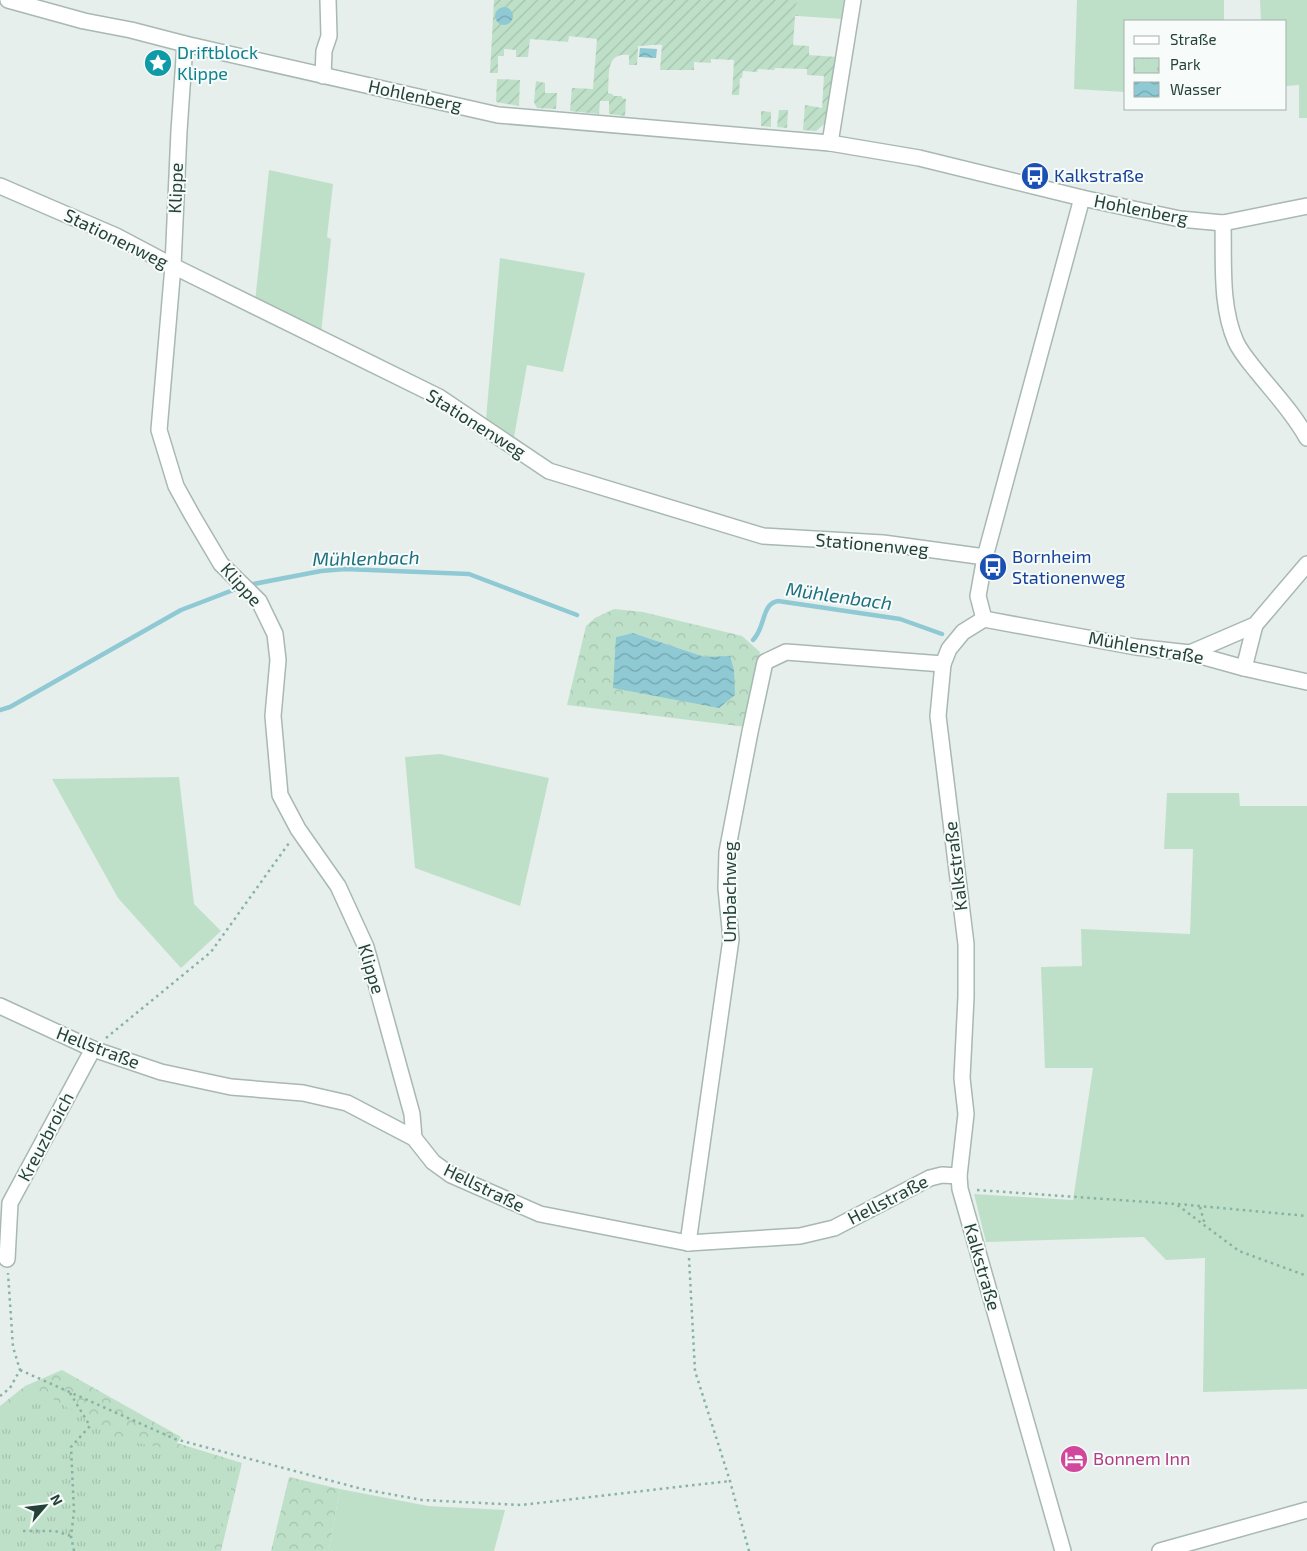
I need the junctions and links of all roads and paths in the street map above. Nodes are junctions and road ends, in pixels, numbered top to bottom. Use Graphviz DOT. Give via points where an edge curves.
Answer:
graph roads {
  1 [pos="8,0"];
  2 [pos="328,0"];
  3 [pos="853,0"];
  4 [pos="185,44"];
  5 [pos="323,76"];
  6 [pos="830,143"];
  7 [pos="0,186"];
  8 [pos="1082,198"];
  9 [pos="1307,206"];
  10 [pos="1223,224"];
  11 [pos="173,266"];
  12 [pos="1307,438"];
  13 [pos="984,557"];
  14 [pos="1307,564"];
  15 [pos="984,618"];
  16 [pos="1255,625"];
  17 [pos="1190,653"];
  18 [pos="943,664"];
  19 [pos="1244,668"];
  20 [pos="1307,682"];
  21 [pos="298,829"];
  22 [pos="0,1006"];
  23 [pos="93,1049"];
  24 [pos="414,1138"];
  25 [pos="959,1182"];
  26 [pos="1176,1204"];
  27 [pos="1200,1206"];
  28 [pos="1307,1216"];
  29 [pos="1205,1227"];
  30 [pos="688,1243"];
  31 [pos="8,1259"];
  32 [pos="1307,1276"];
  33 [pos="20,1370"];
  34 [pos="70,1392"];
  35 [pos="0,1396"];
  36 [pos="730,1481"];
  37 [pos="1307,1510"];
  38 [pos="23,1532"];
  39 [pos="71,1536"];
  40 [pos="74,1551"];
  41 [pos="749,1551"];
  42 [pos="1062,1551"];
  43 [pos="1160,1551"];
  1 -- 4 [label="street, Hohlenberg"];
  2 -- 5 [label="street" via="329,36 324,51"];
  3 -- 6 [label="street"];
  4 -- 5 [label="street, Hohlenberg"];
  4 -- 11 [label="street, Klippe"];
  5 -- 6 [label="street, Hohlenberg" via="498,115"];
  6 -- 8 [label="street, Hohlenberg" via="919,158"];
  7 -- 11 [label="street, Stationenweg" via="116,236"];
  8 -- 10 [label="street, Hohlenberg" via="1180,219"];
  8 -- 13 [label="street"];
  9 -- 10 [label="street, Hohlenberg"];
  10 -- 12 [label="street" via="1224,284 1228,316 1236,342"];
  11 -- 13 [label="street, Stationenweg" via="439,397 550,471 763,536 883,543"];
  11 -- 21 [label="street, Klippe" via="159,430 176,486 221,564 259,601 275,634 278,660 273,716 280,796"];
  13 -- 15 [label="street" via="978,596"];
  14 -- 16 [label="street"];
  15 -- 17 [label="street, Mühlenstraße" via="1136,647"];
  15 -- 18 [label="street, Kalkstraße" via="963,632 949,649"];
  16 -- 17 [label="street"];
  16 -- 19 [label="street"];
  17 -- 19 [label="street, Mühlenstraße"];
  18 -- 25 [label="street, Kalkstraße" via="938,716 966,944 962,1078 966,1114"];
  18 -- 30 [label="street, Umbachweg" via="786,652 765,662 727,852 726,888 731,939"];
  19 -- 20 [label="street, Mühlenstraße"];
  21 -- 23 [label="path" via="211,952"];
  21 -- 24 [label="street, Klippe" via="338,886 366,947 412,1114"];
  22 -- 23 [label="street, Hellstraße"];
  23 -- 24 [label="street, Hellstraße" via="170,1074 231,1086 303,1093 347,1103"];
  23 -- 31 [label="street, Kreuzbroich" via="10,1204"];
  24 -- 30 [label="street, Hellstraße" via="433,1162 451,1175 540,1214"];
  25 -- 26 [label="path"];
  25 -- 30 [label="street, Hellstraße" via="942,1175 930,1178 834,1228 800,1236"];
  25 -- 42 [label="street, Kalkstraße"];
  26 -- 27 [label="path"];
  26 -- 29 [label="path"];
  27 -- 28 [label="path"];
  27 -- 29 [label="path"];
  29 -- 32 [label="path" via="1239,1251"];
  30 -- 36 [label="path" via="695,1371"];
  31 -- 33 [label="path" via="13,1347"];
  33 -- 34 [label="path"];
  33 -- 35 [label="path" via="10,1388"];
  34 -- 36 [label="path" via="175,1439 362,1489 422,1500 521,1505"];
  34 -- 39 [label="path" via="90,1426 72,1446 74,1512"];
  36 -- 41 [label="path"];
  37 -- 43 [label="street"];
  38 -- 39 [label="path" via="55,1532"];
  39 -- 40 [label="path"];
}
